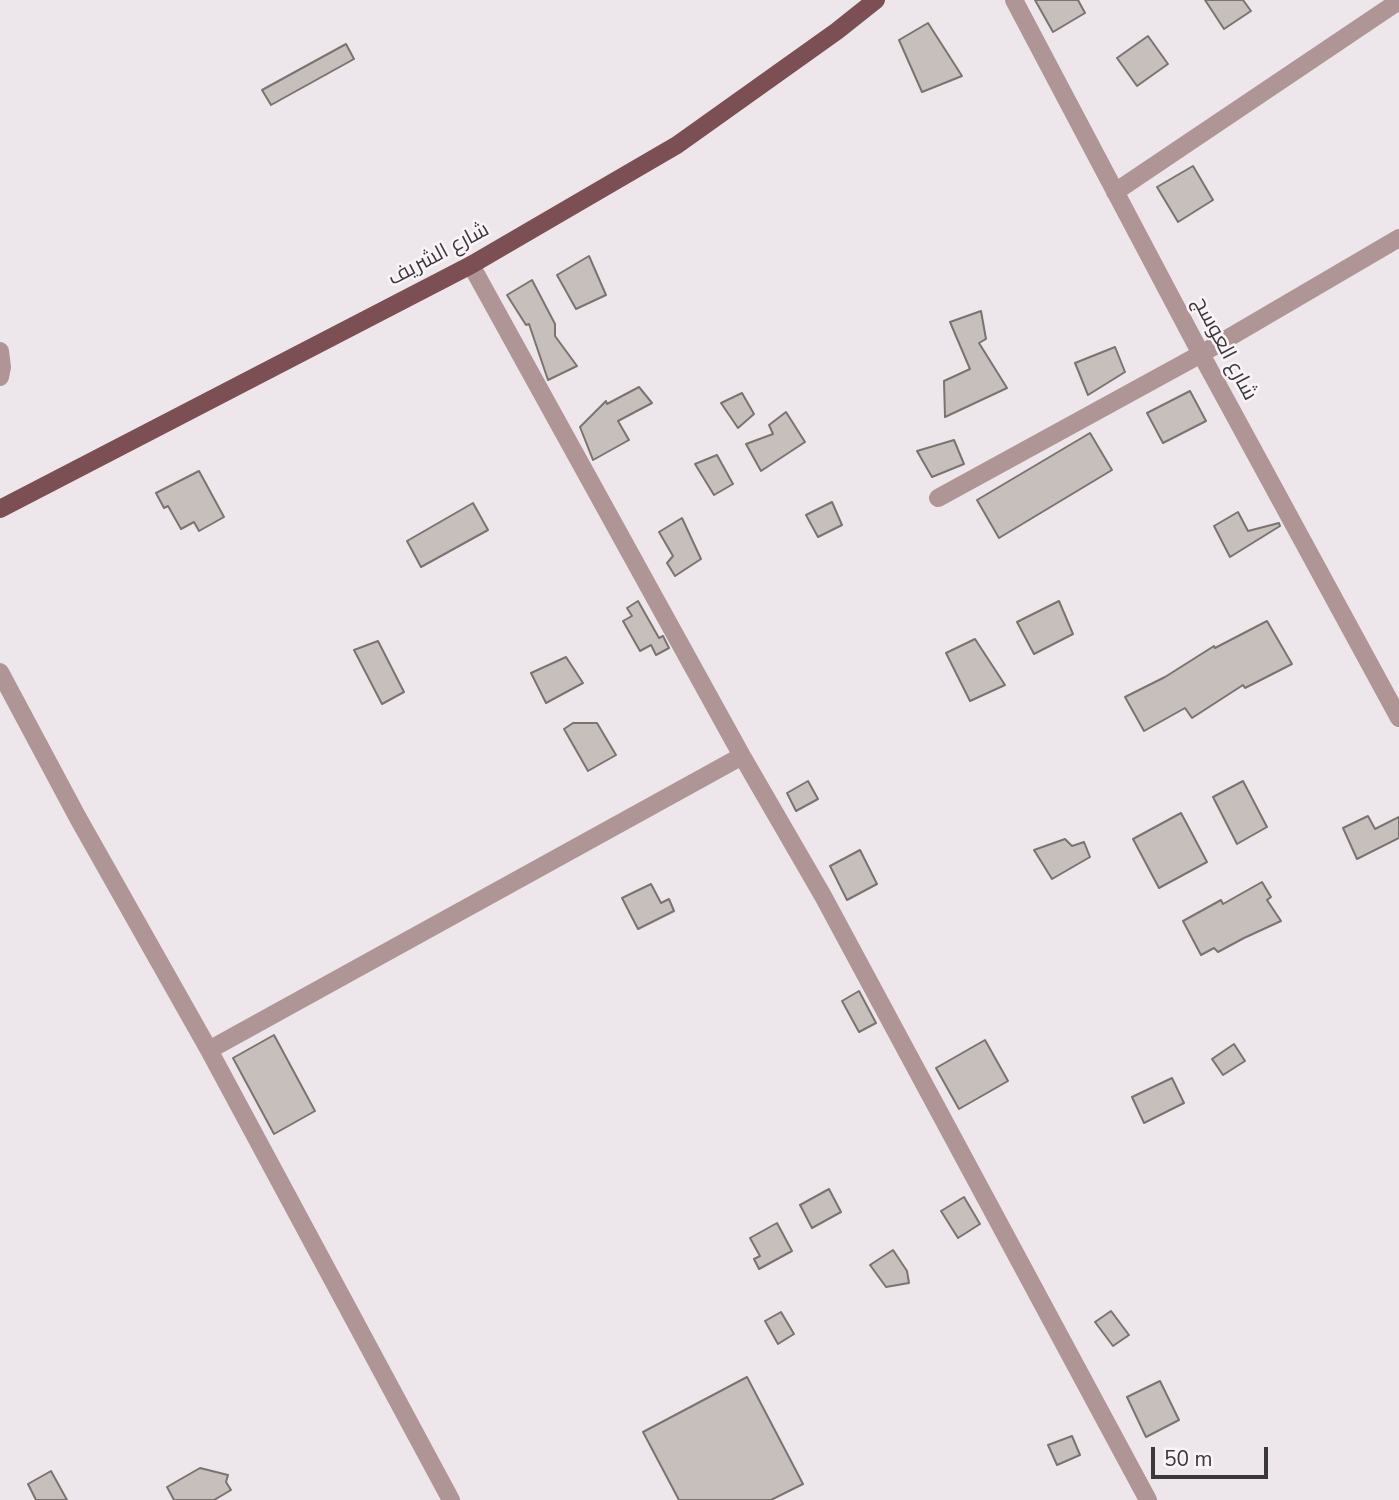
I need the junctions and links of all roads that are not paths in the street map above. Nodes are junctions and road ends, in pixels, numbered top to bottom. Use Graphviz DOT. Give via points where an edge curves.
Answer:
graph roads {
  1 [pos="876,0"];
  2 [pos="1014,0"];
  3 [pos="1399,1"];
  4 [pos="1115,192"];
  5 [pos="1399,238"];
  6 [pos="471,265"];
  7 [pos="0,351"];
  8 [pos="1200,354"];
  9 [pos="0,377"];
  10 [pos="938,498"];
  11 [pos="0,509"];
  12 [pos="0,672"];
  13 [pos="1399,718"];
  14 [pos="742,756"];
  15 [pos="209,1050"];
  16 [pos="451,1500"];
  17 [pos="1148,1500"];
  1 -- 6 [label="main road, شارع الشريف" via="677,145"];
  2 -- 4 [label="street, شارع العوسج"];
  3 -- 4 [label="street"];
  4 -- 8 [label="street, شارع العوسج"];
  5 -- 8 [label="street"];
  6 -- 11 [label="main road, شارع الشريف"];
  6 -- 14 [label="street"];
  7 -- 9 [label="street"];
  8 -- 10 [label="street"];
  8 -- 13 [label="street, شارع العوسج"];
  12 -- 15 [label="street"];
  14 -- 15 [label="street"];
  14 -- 17 [label="street" via="823,896"];
  15 -- 16 [label="street"];
}
